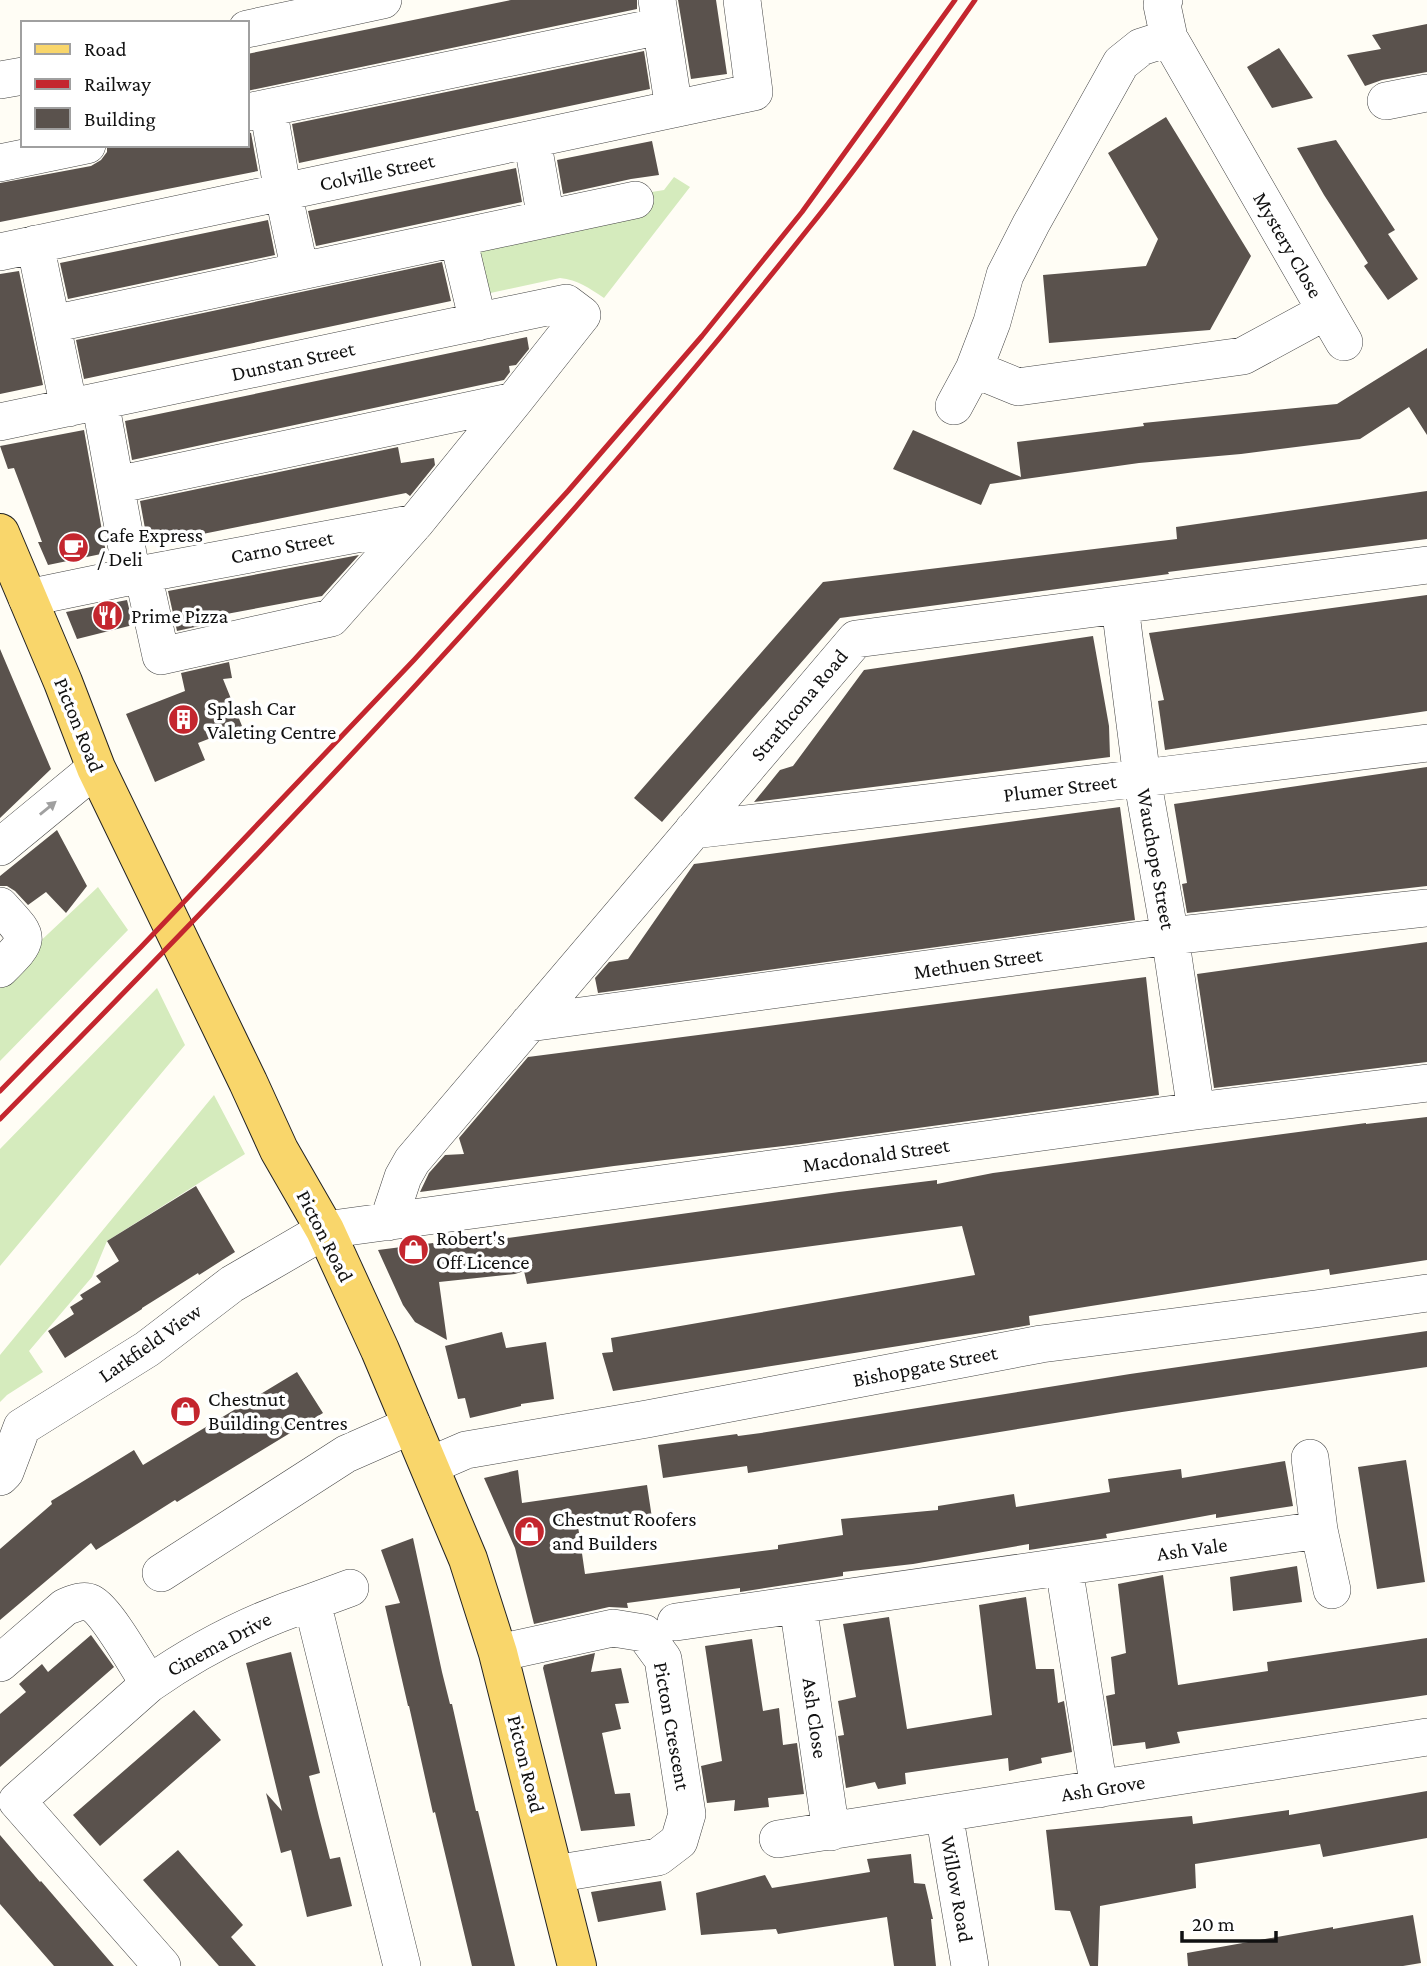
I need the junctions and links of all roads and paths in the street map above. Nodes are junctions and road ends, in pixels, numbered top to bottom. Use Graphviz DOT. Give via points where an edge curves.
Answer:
graph roads {
  1 [pos="383,0"];
  2 [pos="742,0"];
  3 [pos="1164,0"];
  4 [pos="659,13"];
  5 [pos="248,29"];
  6 [pos="1169,38"];
  7 [pos="21,76"];
  8 [pos="0,80"];
  9 [pos="1427,93"];
  10 [pos="1385,101"];
  11 [pos="674,109"];
  12 [pos="257,110"];
  13 [pos="532,139"];
  14 [pos="77,147"];
  15 [pos="0,163"];
  16 [pos="283,192"];
  17 [pos="635,200"];
  18 [pos="546,219"];
  19 [pos="458,238"];
  20 [pos="35,244"];
  21 [pos="0,251"];
  22 [pos="300,271"];
  23 [pos="1326,310"];
  24 [pos="478,322"];
  25 [pos="52,324"];
  26 [pos="1344,342"];
  27 [pos="974,369"];
  28 [pos="514,401"];
  29 [pos="84,405"];
  30 [pos="954,407"];
  31 [pos="0,422"];
  32 [pos="116,485"];
  33 [pos="415,523"];
  34 [pos="0,533"];
  35 [pos="1427,565"];
  36 [pos="138,575"];
  37 [pos="15,589"];
  38 [pos="1120,606"];
  39 [pos="1427,743"];
  40 [pos="96,768"];
  41 [pos="1142,778"];
  42 [pos="693,830"];
  43 [pos="3,840"];
  44 [pos="0,906"];
  45 [pos="1427,908"];
  46 [pos="1170,936"];
  47 [pos="0,969"];
  48 [pos="529,1023"];
  49 [pos="1427,1083"];
  50 [pos="1196,1111"];
  51 [pos="388,1222"];
  52 [pos="325,1230"];
  53 [pos="1427,1293"];
  54 [pos="412,1425"];
  55 [pos="1310,1458"];
  56 [pos="429,1466"];
  57 [pos="0,1477"];
  58 [pos="1319,1530"];
  59 [pos="1047,1570"];
  60 [pos="161,1573"];
  61 [pos="350,1588"];
  62 [pos="1332,1590"];
  63 [pos="312,1602"];
  64 [pos="798,1605"];
  65 [pos="676,1622"];
  66 [pos="498,1653"];
  67 [pos="0,1663"];
  68 [pos="149,1684"];
  69 [pos="1427,1737"];
  70 [pos="1099,1788"];
  71 [pos="9,1791"];
  72 [pos="944,1813"];
  73 [pos="831,1832"];
  74 [pos="778,1839"];
  75 [pos="554,1874"];
  76 [pos="162,1966"];
  77 [pos="402,1966"];
  78 [pos="577,1966"];
  79 [pos="970,1966"];
  1 -- 5 [label="street"];
  2 -- 11 [label="street, Colville Street" via="754,92"];
  3 -- 6 [label="street, Mystery Close"];
  4 -- 11 [label="street"];
  4 -- 12 [label="street"];
  6 -- 23 [label="street, Mystery Close"];
  6 -- 27 [label="street" via="1141,47 1121,63 1005,275"];
  7 -- 8 [label="street"];
  9 -- 10 [label="street"];
  11 -- 13 [label="street, Colville Street"];
  12 -- 16 [label="street"];
  13 -- 16 [label="street, Colville Street"];
  13 -- 18 [label="street"];
  14 -- 15 [label="street"];
  16 -- 20 [label="street, Colville Street"];
  16 -- 22 [label="street"];
  17 -- 18 [label="street"];
  18 -- 19 [label="street"];
  19 -- 22 [label="street"];
  19 -- 24 [label="street"];
  20 -- 21 [label="street, Colville Street"];
  20 -- 25 [label="street"];
  22 -- 25 [label="street"];
  23 -- 26 [label="street"];
  23 -- 27 [label="street, Mystery Close" via="1243,356 1018,387"];
  24 -- 28 [label="street, Dunstan Street" via="566,303 582,315"];
  24 -- 29 [label="street, Dunstan Street"];
  25 -- 29 [label="street"];
  27 -- 30 [label="street"];
  28 -- 32 [label="street"];
  28 -- 33 [label="street"];
  29 -- 31 [label="street, Dunstan Street"];
  29 -- 32 [label="street"];
  32 -- 36 [label="street"];
  33 -- 36 [label="street, Carno Street"];
  33 -- 36 [label="street" via="331,618 161,656"];
  34 -- 37 [label="main road, Picton Road"];
  35 -- 38 [label="street, Strathcona Road"];
  36 -- 37 [label="street, Carno Street"];
  37 -- 40 [label="main road, Picton Road" via="63,682"];
  38 -- 41 [label="street, Wauchope Street"];
  38 -- 42 [label="street, Strathcona Road" via="856,639"];
  39 -- 41 [label="street, Plumer Street"];
  43 -- 40 [label="street, one-way"];
  40 -- 52 [label="main road, Picton Road" via="279,1150"];
  41 -- 42 [label="street, Plumer Street"];
  41 -- 46 [label="street, Wauchope Street"];
  42 -- 48 [label="street, Strathcona Road"];
  44 -- 47 [label="street" via="25,939"];
  45 -- 46 [label="street, Methuen Street"];
  46 -- 48 [label="street, Methuen Street"];
  46 -- 50 [label="street, Wauchope Street"];
  48 -- 51 [label="street, Strathcona Road" via="412,1161"];
  49 -- 50 [label="street, Macdonald Street"];
  50 -- 51 [label="street, Macdonald Street"];
  51 -- 52 [label="street, Macdonald Street"];
  52 -- 54 [label="main road, Picton Road"];
  52 -- 57 [label="street, Larkfield View" via="232,1284 147,1349 22,1427"];
  53 -- 56 [label="street, Bishopgate Street" via="1041,1345 466,1450"];
  54 -- 56 [label="main road, Picton Road"];
  54 -- 60 [label="street" via="346,1454"];
  55 -- 58 [label="street"];
  56 -- 66 [label="main road, Picton Road" via="468,1559"];
  58 -- 59 [label="street, Ash Vale"];
  58 -- 62 [label="street"];
  59 -- 64 [label="street, Ash Vale"];
  59 -- 70 [label="street"];
  61 -- 63 [label="street, Cinema Drive"];
  63 -- 68 [label="street, Cinema Drive" via="200,1650"];
  63 -- 77 [label="street"];
  64 -- 65 [label="street, Ash Vale"];
  64 -- 73 [label="street, Ash Close"];
  66 -- 75 [label="main road, Picton Road"];
  66 -- 75 [label="street, Picton Crescent" via="613,1628 644,1633 663,1659 687,1814 678,1840 658,1857"];
  67 -- 68 [label="street" via="65,1607 90,1603 102,1612"];
  68 -- 71 [label="street, Cinema Drive"];
  69 -- 70 [label="street, Ash Grove"];
  70 -- 72 [label="street, Ash Grove"];
  71 -- 76 [label="street, Cinema Drive"];
  72 -- 73 [label="street, Ash Grove"];
  72 -- 79 [label="street, Willow Road"];
  73 -- 74 [label="street, Ash Grove"];
  75 -- 78 [label="main road, Picton Road"];
}
